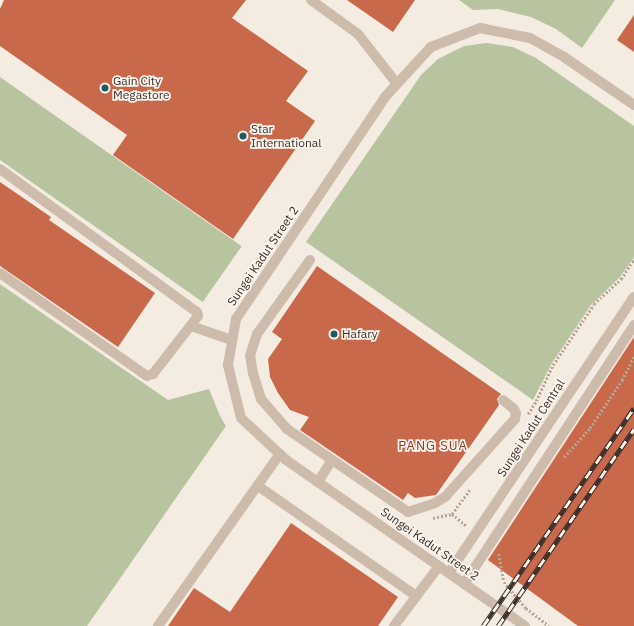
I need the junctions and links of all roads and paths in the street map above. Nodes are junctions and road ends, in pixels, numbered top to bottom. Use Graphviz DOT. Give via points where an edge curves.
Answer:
graph roads {
  1 [pos="312,0"];
  2 [pos="397,84"];
  3 [pos="634,105"];
  4 [pos="0,169"];
  5 [pos="310,260"];
  6 [pos="0,273"];
  7 [pos="634,297"];
  8 [pos="634,325"];
  9 [pos="191,326"];
  10 [pos="232,340"];
  11 [pos="634,356"];
  12 [pos="503,400"];
  13 [pos="280,454"];
  14 [pos="562,459"];
  15 [pos="332,461"];
  16 [pos="318,482"];
  17 [pos="258,486"];
  18 [pos="452,514"];
  19 [pos="477,534"];
  20 [pos="498,549"];
  21 [pos="439,566"];
  22 [pos="449,574"];
  23 [pos="464,584"];
  24 [pos="416,596"];
  25 [pos="158,626"];
  26 [pos="394,626"];
  27 [pos="525,626"];
  28 [pos="549,626"];
  1 -- 2 [label="street" via="358,34"];
  2 -- 3 [label="street, Sungei Kadut Street 2" via="431,47 480,28 530,38 564,57"];
  2 -- 10 [label="street, Sungei Kadut Street 2" via="384,97 236,319"];
  4 -- 9 [label="street" via="197,312 198,316"];
  5 -- 15 [label="street" via="258,334 250,355 261,399 287,429"];
  6 -- 9 [label="street" via="147,376 153,374"];
  7 -- 19 [label="street, Sungei Kadut Central"];
  8 -- 23 [label="street"];
  9 -- 10 [label="street"];
  10 -- 13 [label="street, Sungei Kadut Street 2" via="228,365 241,418"];
  11 -- 14 [label="path" via="622,380 590,428"];
  12 -- 15 [label="street" via="514,409 515,419 445,497 421,509 408,512"];
  13 -- 16 [label="street, Sungei Kadut Street 2"];
  13 -- 17 [label="street"];
  15 -- 16 [label="street"];
  16 -- 21 [label="street, Sungei Kadut Street 2"];
  17 -- 24 [label="street"];
  17 -- 25 [label="street"];
  18 -- 19 [label="path"];
  19 -- 22 [label="street, Sungei Kadut Central"];
  20 -- 28 [label="path" via="504,582 526,608"];
  21 -- 22 [label="street, Sungei Kadut Street 2"];
  21 -- 24 [label="street"];
  22 -- 23 [label="street, Sungei Kadut Street 2"];
  23 -- 27 [label="street, Sungei Kadut Street 2"];
  24 -- 26 [label="street"];
}
